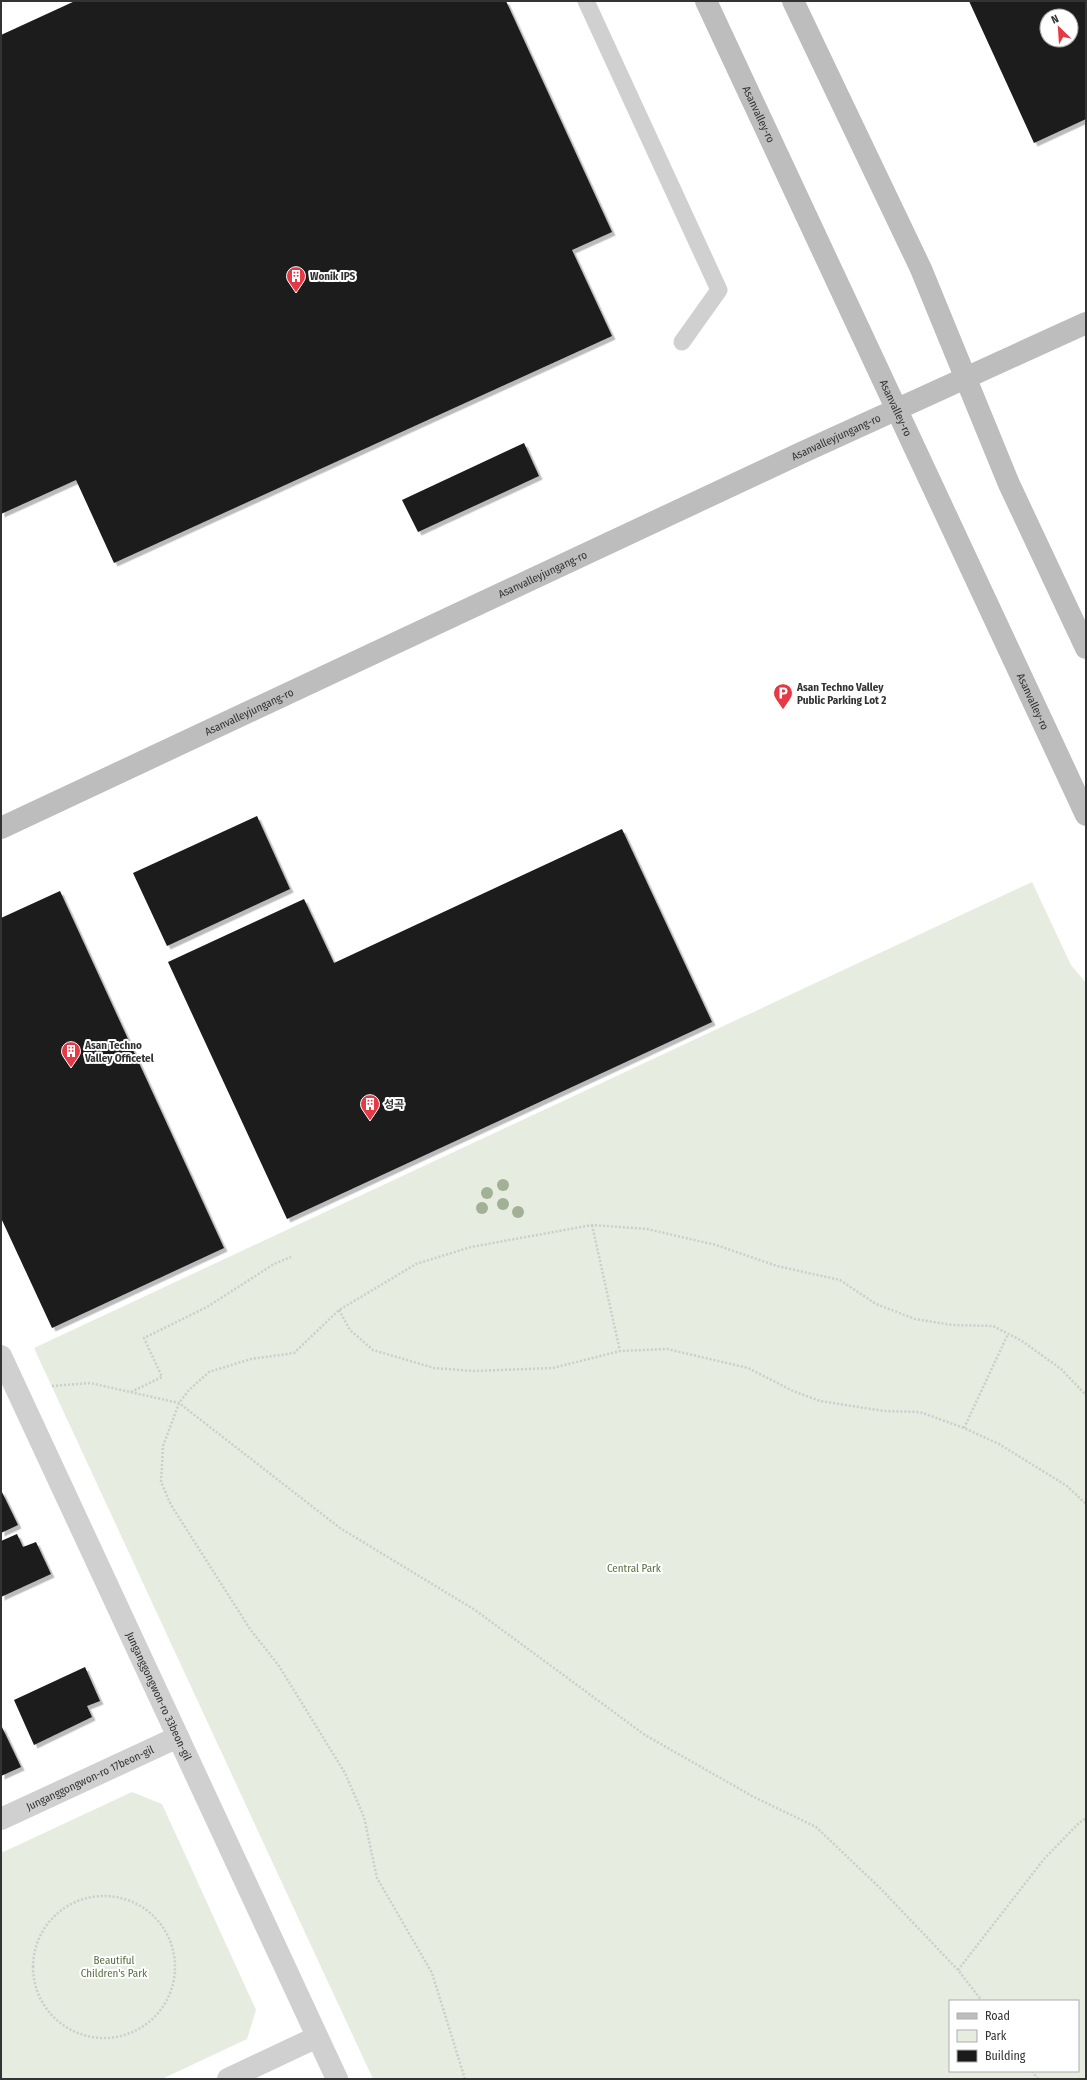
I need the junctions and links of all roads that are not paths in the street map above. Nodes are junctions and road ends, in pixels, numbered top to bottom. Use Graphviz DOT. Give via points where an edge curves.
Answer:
graph roads {
  1 [pos="586,1"];
  2 [pos="706,1"];
  3 [pos="793,1"];
  4 [pos="1086,323"];
  5 [pos="682,342"];
  6 [pos="966,378"];
  7 [pos="895,410"];
  8 [pos="1086,648"];
  9 [pos="1086,815"];
  10 [pos="1,828"];
  11 [pos="1,1356"];
  12 [pos="178,1737"];
  13 [pos="1,1818"];
  14 [pos="317,2037"];
  15 [pos="228,2079"];
  16 [pos="337,2079"];
  1 -- 5 [label="lane" via="719,290"];
  2 -- 7 [label="street, Asanvalley-ro"];
  3 -- 6 [label="street" via="920,269"];
  4 -- 6 [label="street, Asanvalleyjungang-ro"];
  6 -- 7 [label="street, Asanvalleyjungang-ro"];
  6 -- 8 [label="street" via="1009,484"];
  7 -- 9 [label="street, Asanvalley-ro"];
  7 -- 10 [label="street, Asanvalleyjungang-ro"];
  11 -- 12 [label="street, Junganggongwon-ro 33beon-gil"];
  12 -- 13 [label="street, Junganggongwon-ro 17beon-gil"];
  12 -- 14 [label="street, Junganggongwon-ro 33beon-gil"];
  14 -- 15 [label="street"];
  14 -- 16 [label="street, Junganggongwon-ro 33beon-gil"];
}
